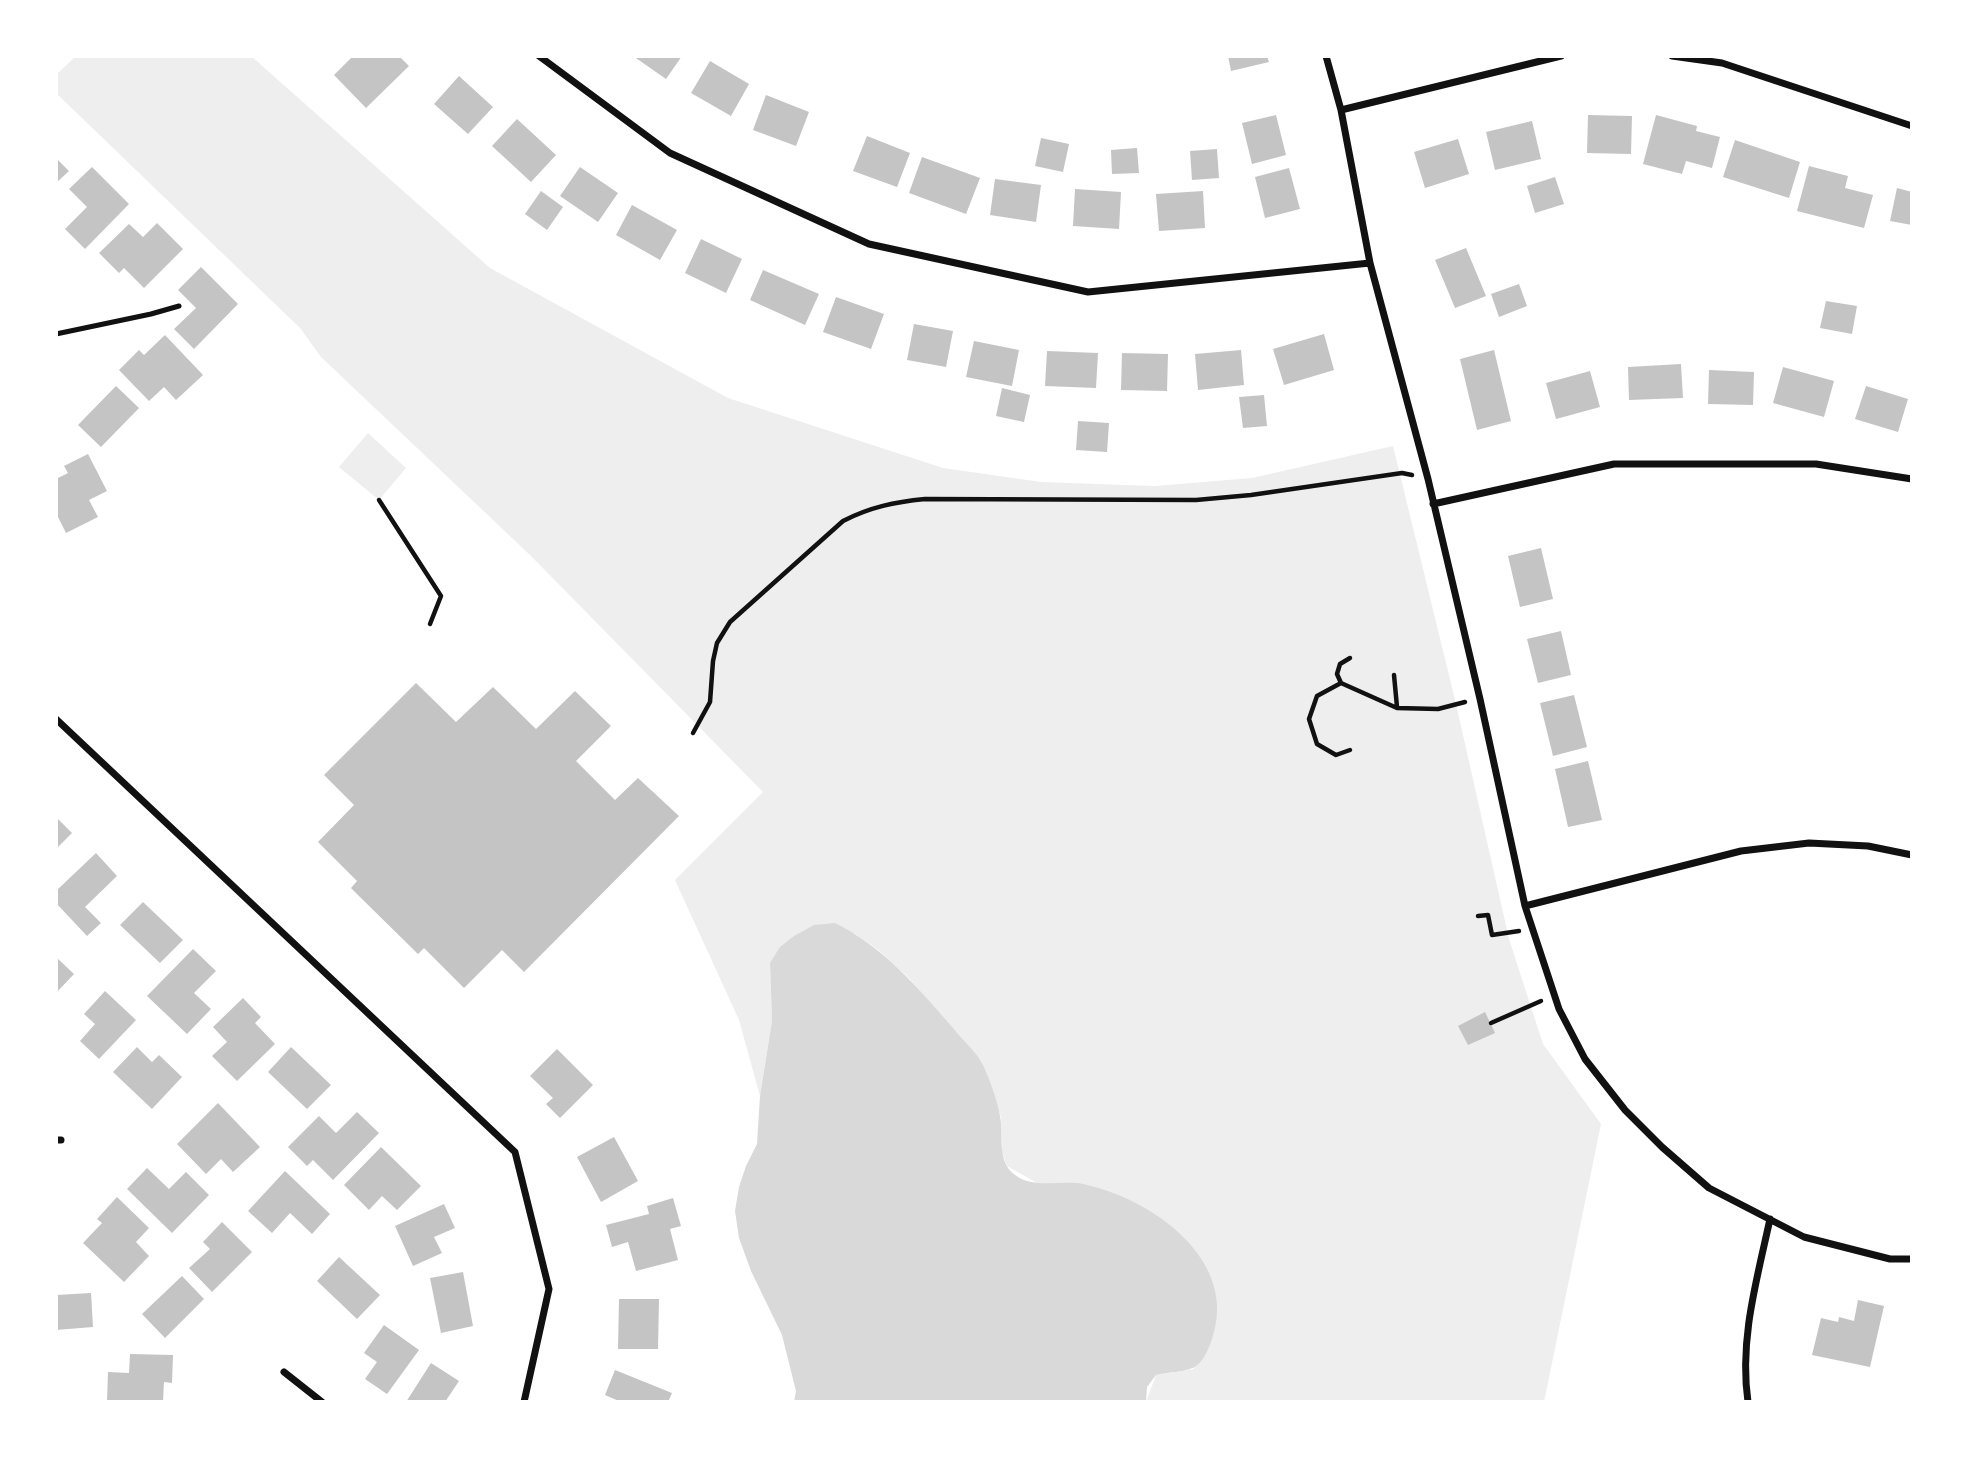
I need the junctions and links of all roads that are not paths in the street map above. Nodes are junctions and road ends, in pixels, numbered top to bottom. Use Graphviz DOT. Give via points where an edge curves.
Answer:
graph roads {
  1 [pos="540,56"];
  2 [pos="1326,56"];
  3 [pos="1562,56"];
  4 [pos="1672,56"];
  5 [pos="1341,110"];
  6 [pos="1912,126"];
  7 [pos="1370,263"];
  8 [pos="179,306"];
  9 [pos="56,334"];
  10 [pos="1912,479"];
  11 [pos="1433,504"];
  12 [pos="56,719"];
  13 [pos="1912,855"];
  14 [pos="1525,906"];
  15 [pos="1770,1219"];
  16 [pos="1912,1259"];
  17 [pos="284,1372"];
  18 [pos="322,1402"];
  19 [pos="524,1402"];
  20 [pos="1748,1402"];
  1 -- 7 [label="street" via="670,153 869,244 1088,292"];
  2 -- 5 [label="street"];
  3 -- 5 [label="street"];
  4 -- 6 [label="street" via="1722,63"];
  5 -- 7 [label="street"];
  7 -- 11 [label="street"];
  8 -- 9 [label="lane"];
  10 -- 11 [label="street" via="1816,464 1614,464"];
  11 -- 14 [label="street"];
  12 -- 19 [label="street" via="515,1152 549,1289"];
  13 -- 14 [label="street" via="1868,846 1809,843 1741,851"];
  14 -- 15 [label="street" via="1555,995 1585,1059 1661,1147 1709,1188"];
  15 -- 16 [label="street" via="1804,1237 1890,1259"];
  15 -- 20 [label="street" via="1749,1315"];
  17 -- 18 [label="street"];
}
